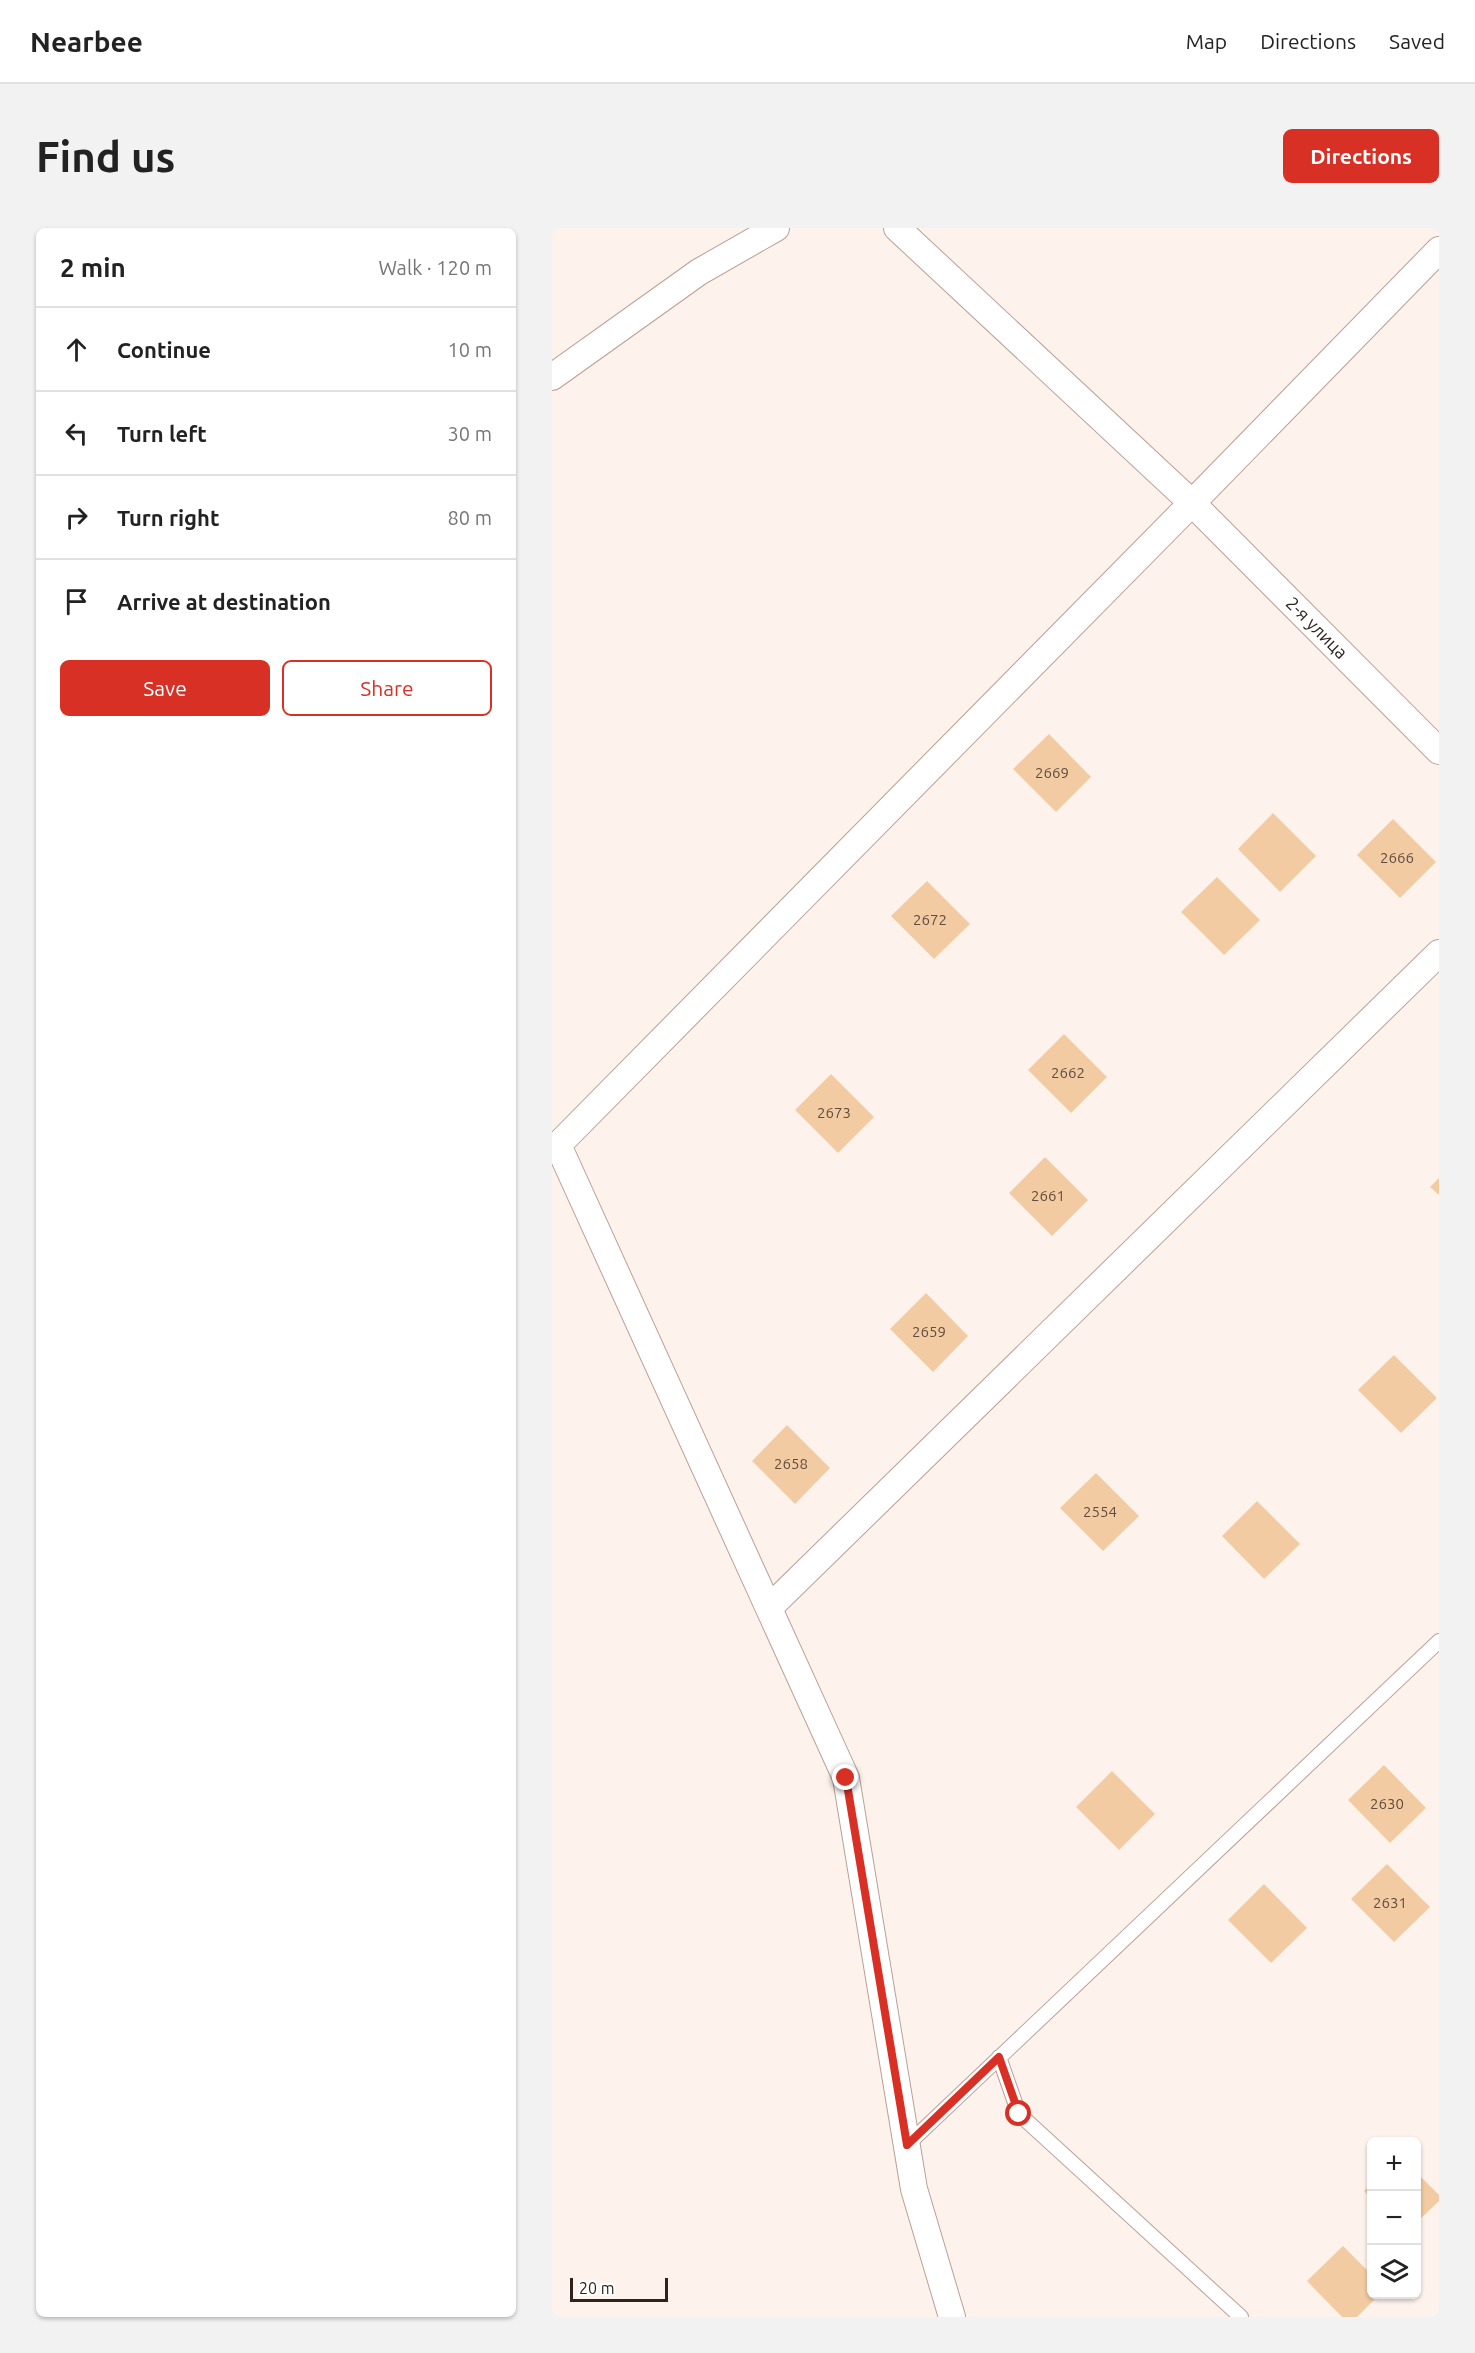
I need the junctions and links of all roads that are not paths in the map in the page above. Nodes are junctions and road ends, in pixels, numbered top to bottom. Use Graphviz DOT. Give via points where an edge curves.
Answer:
graph roads {
  1 [pos="776,228"];
  2 [pos="897,228"];
  3 [pos="1439,250"];
  4 [pos="552,377"];
  5 [pos="1192,503"];
  6 [pos="1439,752"];
  7 [pos="1439,953"];
  8 [pos="770,1607"];
  9 [pos="1439,1641"];
  10 [pos="999,2057"];
  11 [pos="907,2145"];
  12 [pos="952,2317"];
  13 [pos="1241,2317"];
  1 -- 4 [label="street" via="699,272"];
  2 -- 5 [label="street, 2-я улица"];
  3 -- 5 [label="street"];
  5 -- 6 [label="street, 2-я улица"];
  5 -- 8 [label="street" via="558,1145"];
  7 -- 8 [label="street"];
  8 -- 11 [label="street" via="846,1778"];
  9 -- 10 [label="lane"];
  10 -- 11 [label="lane"];
  10 -- 13 [label="lane" via="1019,2114"];
  11 -- 12 [label="street" via="914,2189"];
}
